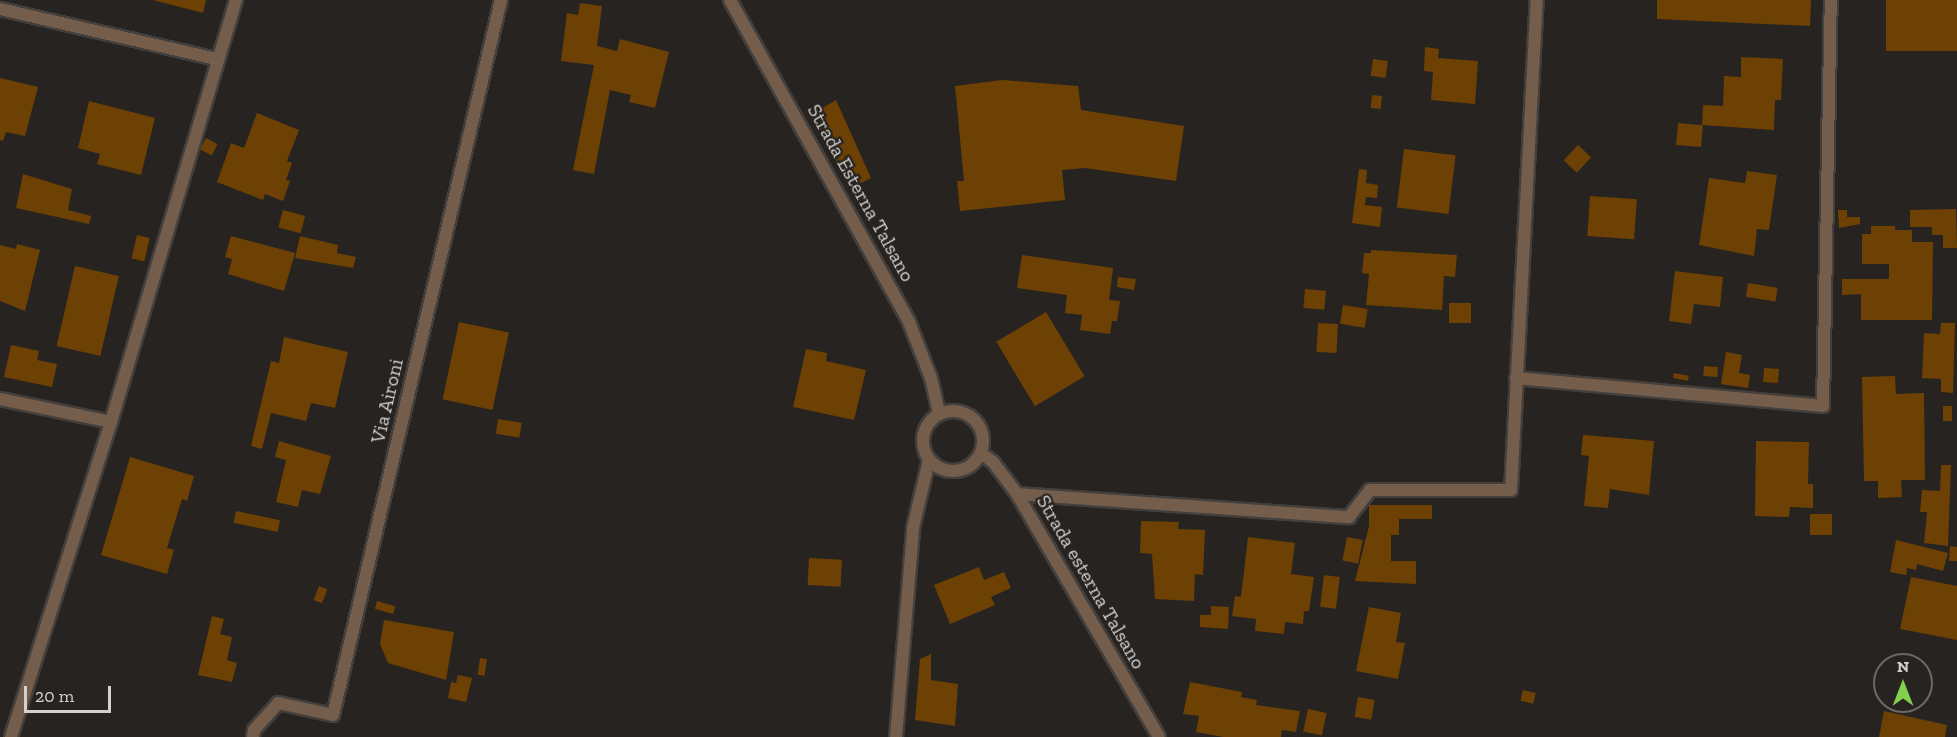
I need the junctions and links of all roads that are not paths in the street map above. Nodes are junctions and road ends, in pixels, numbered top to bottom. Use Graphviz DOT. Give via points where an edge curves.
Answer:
graph roads {
  1 [pos="236,0"];
  2 [pos="501,0"];
  3 [pos="730,0"];
  4 [pos="1537,0"];
  5 [pos="1831,0"];
  6 [pos="0,9"];
  7 [pos="217,59"];
  8 [pos="1516,378"];
  9 [pos="0,399"];
  10 [pos="939,413"];
  11 [pos="111,422"];
  12 [pos="981,453"];
  13 [pos="929,460"];
  14 [pos="1017,494"];
  15 [pos="11,737"];
  16 [pos="253,737"];
  17 [pos="896,737"];
  18 [pos="1159,737"];
  1 -- 7 [label="street"];
  2 -- 16 [label="street, Via Aironi" via="333,715 278,703 254,730"];
  3 -- 10 [label="street, Strada Esterna Talsano" via="909,322 931,378"];
  4 -- 8 [label="street"];
  5 -- 8 [label="street" via="1823,406"];
  6 -- 7 [label="street"];
  7 -- 11 [label="street"];
  8 -- 14 [label="street" via="1510,490 1370,490 1349,517"];
  9 -- 11 [label="street"];
  10 -- 12 [label="street" via="956,410 977,421 983,437"];
  10 -- 13 [label="street" via="923,434"];
  11 -- 15 [label="street"];
  12 -- 13 [label="street" via="967,468 957,471 947,471"];
  12 -- 14 [label="street, Strada esterna Talsano" via="993,462"];
  13 -- 17 [label="street" via="913,528"];
  14 -- 18 [label="street, Strada esterna Talsano"];
}
